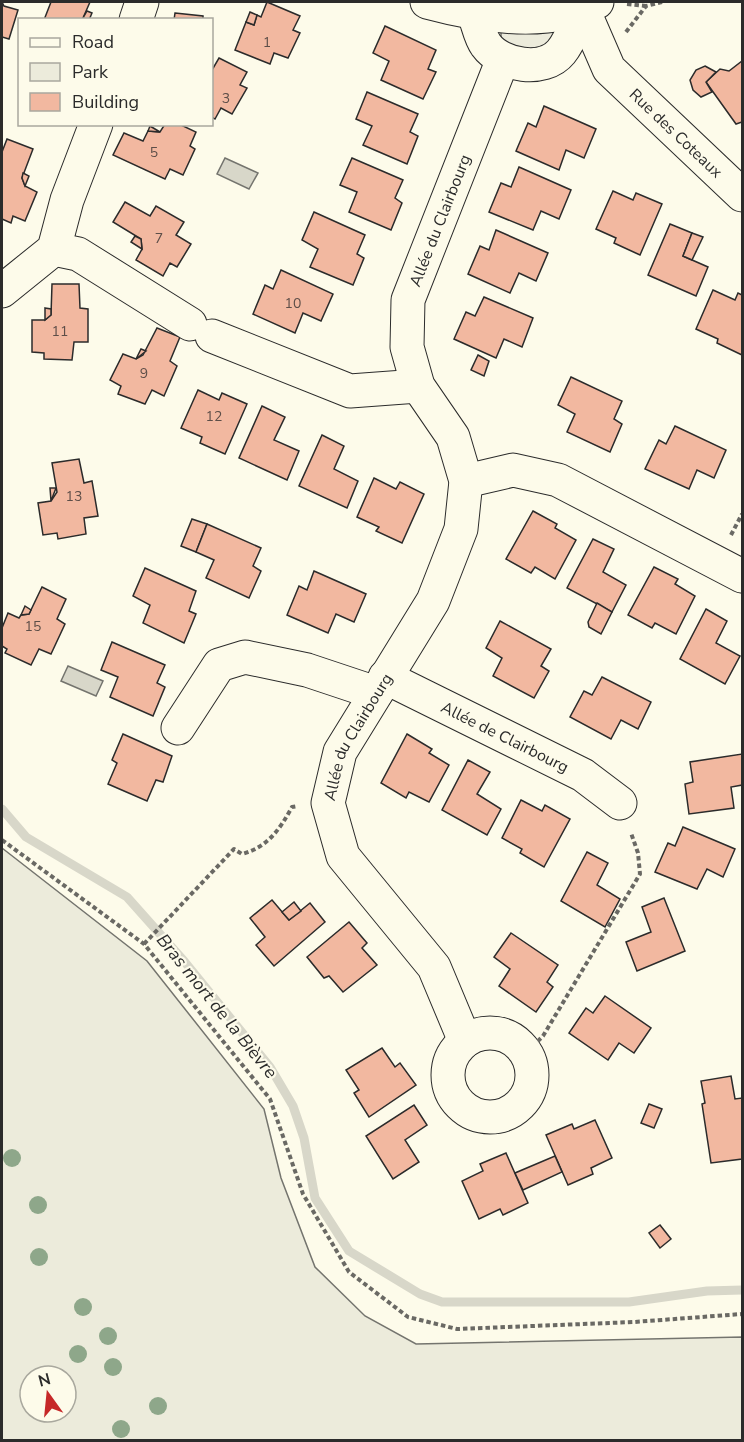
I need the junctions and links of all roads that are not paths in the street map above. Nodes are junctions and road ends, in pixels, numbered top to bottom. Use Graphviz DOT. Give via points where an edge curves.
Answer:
graph roads {
  1 [pos="142,2"];
  2 [pos="427,2"];
  3 [pos="581,4"];
  4 [pos="487,8"];
  5 [pos="137,18"];
  6 [pos="504,59"];
  7 [pos="547,62"];
  8 [pos="609,69"];
  9 [pos="95,126"];
  10 [pos="742,195"];
  11 [pos="54,249"];
  12 [pos="2,291"];
  13 [pos="418,387"];
  14 [pos="466,481"];
  15 [pos="742,576"];
  16 [pos="380,685"];
  17 [pos="178,728"];
  18 [pos="620,803"];
  19 [pos="465,1041"];
  1 -- 5 [label="street"];
  2 -- 4 [label="street"];
  3 -- 4 [label="street" via="533,16"];
  3 -- 7 [label="street" via="561,53"];
  3 -- 8 [label="street, Rue des Coteaux"];
  4 -- 6 [label="street" via="486,46"];
  6 -- 7 [label="street" via="523,65"];
  6 -- 13 [label="street, Allée du Clairbourg" via="408,300 407,347"];
  7 -- 8 [label="street"];
  8 -- 10 [label="street, Rue des Coteaux"];
  9 -- 11 [label="street" via="67,200"];
  11 -- 12 [label="street"];
  11 -- 13 [label="street" via="78,254 201,330 350,391"];
  13 -- 14 [label="street, Allée du Clairbourg" via="453,437"];
  14 -- 15 [label="street" via="513,470 558,480"];
  14 -- 16 [label="street, Allée du Clairbourg" via="461,529 433,601"];
  16 -- 17 [label="street, Allée de Clairbourg" via="245,657 219,665"];
  16 -- 18 [label="street, Allée de Clairbourg" via="583,774"];
  16 -- 19 [label="street, Allée du Clairbourg" via="340,752 328,802 343,856 434,967"];
  19 -- 19 [label="street" via="452,1057 447,1080 456,1102 472,1114 490,1119 506,1115 522,1104 531,1087 533,1071 526,1052 513,1039 499,1033 480,1033"];
}
